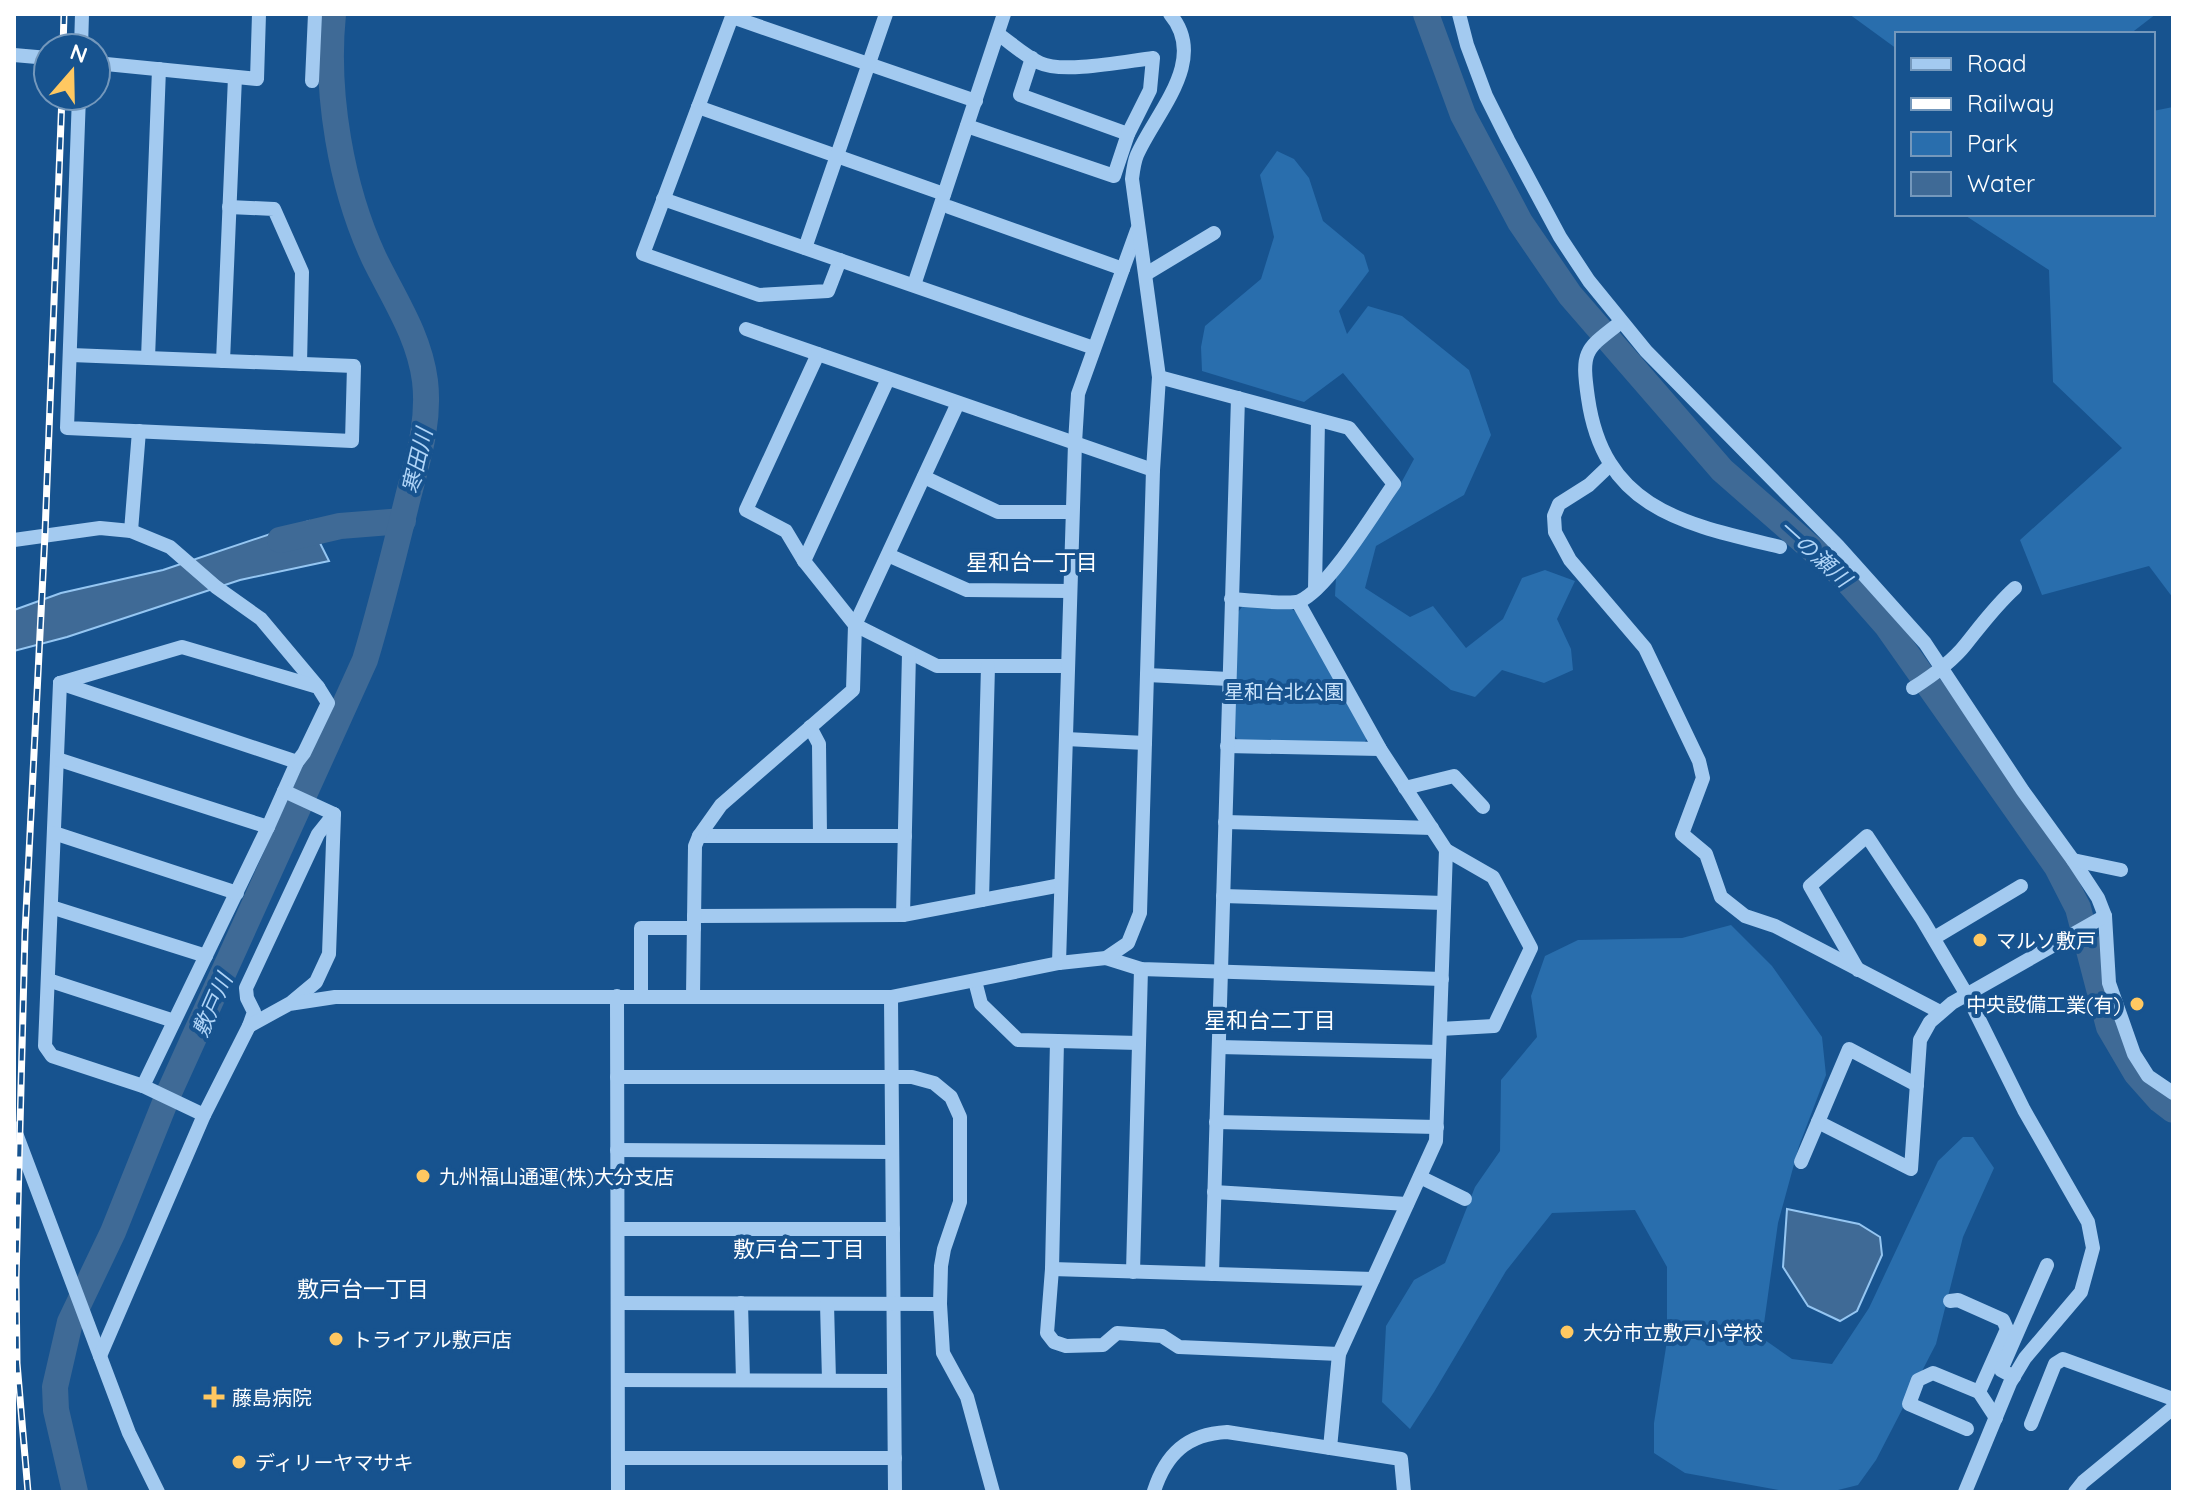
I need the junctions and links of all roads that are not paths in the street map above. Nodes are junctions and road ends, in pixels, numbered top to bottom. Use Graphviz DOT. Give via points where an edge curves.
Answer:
graph roads {
  1 [pos="259,14"];
  2 [pos="315,14"];
  3 [pos="886,14"];
  4 [pos="1004,14"];
  5 [pos="1170,14"];
  6 [pos="1459,14"];
  7 [pos="733,16"];
  8 [pos="998,34"];
  9 [pos="1032,58"];
  10 [pos="868,64"];
  11 [pos="112,65"];
  12 [pos="159,69"];
  13 [pos="235,77"];
  14 [pos="312,81"];
  15 [pos="976,101"];
  16 [pos="698,107"];
  17 [pos="79,112"];
  18 [pos="967,126"];
  19 [pos="1128,134"];
  20 [pos="836,156"];
  21 [pos="1133,174"];
  22 [pos="1114,176"];
  23 [pos="663,199"];
  24 [pos="946,201"];
  25 [pos="229,207"];
  26 [pos="1137,230"];
  27 [pos="1214,233"];
  28 [pos="805,248"];
  29 [pos="840,260"];
  30 [pos="1123,269"];
  31 [pos="1146,274"];
  32 [pos="914,285"];
  33 [pos="1617,326"];
  34 [pos="746,329"];
  35 [pos="1094,348"];
  36 [pos="818,354"];
  37 [pos="71,355"];
  38 [pos="148,358"];
  39 [pos="223,361"];
  40 [pos="300,364"];
  41 [pos="1159,377"];
  42 [pos="888,379"];
  43 [pos="1238,398"];
  44 [pos="958,403"];
  45 [pos="1318,420"];
  46 [pos="139,431"];
  47 [pos="1075,443"];
  48 [pos="1610,465"];
  49 [pos="1153,470"];
  50 [pos="924,477"];
  51 [pos="1072,512"];
  52 [pos="131,531"];
  53 [pos="14,540"];
  54 [pos="1780,547"];
  55 [pos="888,555"];
  56 [pos="804,561"];
  57 [pos="2015,588"];
  58 [pos="1315,590"];
  59 [pos="1070,591"];
  60 [pos="1231,599"];
  61 [pos="1298,602"];
  62 [pos="855,625"];
  63 [pos="909,653"];
  64 [pos="988,666"];
  65 [pos="1068,666"];
  66 [pos="1939,670"];
  67 [pos="1147,675"];
  68 [pos="1229,679"];
  69 [pos="60,683"];
  70 [pos="1916,686"];
  71 [pos="318,687"];
  72 [pos="810,727"];
  73 [pos="1066,739"];
  74 [pos="1145,743"];
  75 [pos="1227,746"];
  76 [pos="1380,749"];
  77 [pos="57,759"];
  78 [pos="297,762"];
  79 [pos="1405,788"];
  80 [pos="289,793"];
  81 [pos="1483,807"];
  82 [pos="328,811"];
  83 [pos="1225,822"];
  84 [pos="268,827"];
  85 [pos="1432,828"];
  86 [pos="54,833"];
  87 [pos="699,836"];
  88 [pos="820,836"];
  89 [pos="905,836"];
  90 [pos="1446,850"];
  91 [pos="2073,860"];
  92 [pos="2121,870"];
  93 [pos="1061,885"];
  94 [pos="2021,886"];
  95 [pos="237,893"];
  96 [pos="1223,896"];
  97 [pos="982,900"];
  98 [pos="1444,903"];
  99 [pos="51,907"];
  100 [pos="903,915"];
  101 [pos="2102,918"];
  102 [pos="694,922"];
  103 [pos="1934,938"];
  104 [pos="206,956"];
  105 [pos="1106,958"];
  106 [pos="1059,963"];
  107 [pos="1141,969"];
  108 [pos="1858,970"];
  109 [pos="1221,971"];
  110 [pos="1442,979"];
  111 [pos="48,980"];
  112 [pos="975,981"];
  113 [pos="641,995"];
  114 [pos="1967,995"];
  115 [pos="617,996"];
  116 [pos="693,996"];
  117 [pos="891,997"];
  118 [pos="289,1004"];
  119 [pos="1940,1012"];
  120 [pos="174,1021"];
  121 [pos="249,1026"];
  122 [pos="1440,1029"];
  123 [pos="1057,1041"];
  124 [pos="1139,1043"];
  125 [pos="1219,1047"];
  126 [pos="1439,1052"];
  127 [pos="617,1077"];
  128 [pos="892,1077"];
  129 [pos="1917,1085"];
  130 [pos="150,1089"];
  131 [pos="2173,1093"];
  132 [pos="199,1112"];
  133 [pos="1216,1122"];
  134 [pos="1818,1122"];
  135 [pos="1437,1127"];
  136 [pos="14,1128"];
  137 [pos="617,1150"];
  138 [pos="892,1152"];
  139 [pos="1801,1162"];
  140 [pos="1420,1177"];
  141 [pos="1214,1192"];
  142 [pos="1465,1199"];
  143 [pos="1407,1204"];
  144 [pos="618,1229"];
  145 [pos="893,1229"];
  146 [pos="2047,1265"];
  147 [pos="1052,1269"];
  148 [pos="1133,1272"];
  149 [pos="1212,1274"];
  150 [pos="1373,1279"];
  151 [pos="1950,1301"];
  152 [pos="618,1303"];
  153 [pos="741,1303"];
  154 [pos="827,1304"];
  155 [pos="893,1304"];
  156 [pos="940,1304"];
  157 [pos="1339,1354"];
  158 [pos="100,1356"];
  159 [pos="2014,1377"];
  160 [pos="618,1380"];
  161 [pos="743,1380"];
  162 [pos="829,1380"];
  163 [pos="894,1381"];
  164 [pos="1979,1392"];
  165 [pos="2173,1399"];
  166 [pos="2173,1408"];
  167 [pos="1996,1418"];
  168 [pos="2031,1424"];
  169 [pos="1967,1429"];
  170 [pos="1330,1448"];
  171 [pos="618,1458"];
  172 [pos="895,1458"];
  173 [pos="1154,1491"];
  174 [pos="158,1492"];
  175 [pos="618,1492"];
  176 [pos="895,1492"];
  177 [pos="993,1492"];
  178 [pos="1404,1492"];
  179 [pos="1965,1492"];
  180 [pos="2075,1492"];
  1 -- 13 [label="street" via="257,79"];
  2 -- 14 [label="street"];
  3 -- 10 [label="street"];
  4 -- 8 [label="street"];
  5 -- 21 [label="street" via="1180,26 1185,54 1178,83"];
  6 -- 33 [label="street" via="1486,96 1560,237"];
  7 -- 10 [label="street"];
  7 -- 16 [label="street"];
  8 -- 9 [label="street"];
  8 -- 15 [label="street"];
  9 -- 19 [label="street" via="1020,95"];
  9 -- 19 [label="street" via="1064,67 1153,58 1150,90"];
  10 -- 15 [label="street"];
  10 -- 20 [label="street"];
  11 -- 12 [label="street"];
  12 -- 13 [label="street"];
  12 -- 38 [label="street"];
  13 -- 25 [label="street"];
  15 -- 18 [label="street"];
  16 -- 20 [label="street"];
  16 -- 23 [label="street"];
  17 -- 37 [label="street"];
  18 -- 22 [label="street"];
  18 -- 24 [label="street"];
  19 -- 22 [label="street"];
  20 -- 24 [label="street"];
  20 -- 28 [label="street"];
  21 -- 22 [label="street"];
  21 -- 26 [label="street"];
  23 -- 28 [label="street"];
  23 -- 29 [label="street" via="643,254 759,295 828,291"];
  24 -- 30 [label="street"];
  24 -- 32 [label="street"];
  25 -- 39 [label="street"];
  25 -- 40 [label="street" via="274,209 302,272"];
  26 -- 30 [label="street"];
  26 -- 31 [label="street"];
  27 -- 31 [label="street"];
  28 -- 29 [label="street"];
  29 -- 32 [label="street"];
  30 -- 35 [label="street"];
  31 -- 41 [label="street"];
  32 -- 35 [label="street"];
  33 -- 48 [label="street" via="1592,343 1585,370 1591,418"];
  33 -- 66 [label="street" via="1869,579 1925,643"];
  34 -- 36 [label="street"];
  35 -- 47 [label="street" via="1078,394"];
  36 -- 42 [label="street"];
  36 -- 56 [label="street" via="746,510 786,531"];
  37 -- 38 [label="street"];
  37 -- 46 [label="street" via="67,428"];
  38 -- 39 [label="street"];
  39 -- 40 [label="street"];
  40 -- 46 [label="street" via="354,366 352,441"];
  41 -- 43 [label="street"];
  41 -- 49 [label="street"];
  42 -- 44 [label="street"];
  42 -- 56 [label="street"];
  43 -- 45 [label="street"];
  43 -- 60 [label="street"];
  44 -- 47 [label="street"];
  44 -- 50 [label="street"];
  45 -- 58 [label="street"];
  45 -- 58 [label="street" via="1349,428 1394,484"];
  46 -- 52 [label="street"];
  47 -- 49 [label="street"];
  47 -- 51 [label="street"];
  48 -- 54 [label="street" via="1655,508"];
  48 -- 108 [label="street" via="1559,504 1555,532 1570,560 1645,648 1699,761 1703,778 1682,834 1706,854 1721,897 1733,908"];
  49 -- 67 [label="street"];
  50 -- 51 [label="street" via="998,512"];
  50 -- 55 [label="street"];
  51 -- 59 [label="street"];
  52 -- 53 [label="street" via="100,528"];
  52 -- 71 [label="street" via="170,547 261,619"];
  55 -- 59 [label="street" via="967,590"];
  55 -- 62 [label="street"];
  56 -- 62 [label="street"];
  57 -- 66 [label="street"];
  58 -- 61 [label="street"];
  59 -- 65 [label="street"];
  60 -- 61 [label="street"];
  60 -- 68 [label="street"];
  61 -- 76 [label="street"];
  62 -- 63 [label="street"];
  62 -- 72 [label="street" via="853,690"];
  63 -- 64 [label="street" via="937,666"];
  63 -- 89 [label="street"];
  64 -- 65 [label="street"];
  64 -- 97 [label="street"];
  65 -- 73 [label="street"];
  66 -- 70 [label="street"];
  66 -- 91 [label="street"];
  67 -- 68 [label="street"];
  67 -- 74 [label="street"];
  68 -- 75 [label="street"];
  69 -- 71 [label="street" via="182,647"];
  69 -- 77 [label="street"];
  69 -- 78 [label="street"];
  71 -- 78 [label="street" via="328,703"];
  72 -- 87 [label="street" via="721,805"];
  72 -- 88 [label="street" via="819,744"];
  73 -- 74 [label="street"];
  73 -- 93 [label="street"];
  74 -- 105 [label="street" via="1140,913 1128,943"];
  75 -- 76 [label="street"];
  75 -- 83 [label="street"];
  76 -- 79 [label="street"];
  77 -- 84 [label="street"];
  77 -- 86 [label="street"];
  78 -- 80 [label="street"];
  79 -- 81 [label="street" via="1454,776"];
  79 -- 85 [label="street"];
  80 -- 82 [label="street"];
  80 -- 84 [label="street"];
  82 -- 118 [label="street" via="329,954 316,982"];
  82 -- 121 [label="street" via="246,988 254,1012"];
  83 -- 85 [label="street"];
  83 -- 96 [label="street"];
  84 -- 95 [label="street"];
  85 -- 90 [label="street"];
  86 -- 95 [label="street"];
  86 -- 99 [label="street"];
  87 -- 88 [label="street"];
  87 -- 102 [label="street"];
  88 -- 89 [label="street"];
  89 -- 100 [label="street"];
  90 -- 98 [label="street"];
  90 -- 122 [label="street" via="1493,877 1531,948 1494,1026"];
  91 -- 92 [label="street"];
  91 -- 101 [label="street" via="2098,898"];
  93 -- 97 [label="street"];
  93 -- 106 [label="street"];
  94 -- 103 [label="street"];
  95 -- 104 [label="street"];
  96 -- 98 [label="street"];
  96 -- 109 [label="street"];
  97 -- 100 [label="street"];
  98 -- 110 [label="street"];
  99 -- 104 [label="street"];
  99 -- 111 [label="street"];
  100 -- 102 [label="street"];
  101 -- 114 [label="street"];
  101 -- 131 [label="street" via="2109,983 2134,1054 2148,1076"];
  102 -- 113 [label="street" via="641,928"];
  102 -- 116 [label="street"];
  103 -- 108 [label="street" via="1867,836 1810,886"];
  103 -- 114 [label="street"];
  104 -- 120 [label="street"];
  105 -- 106 [label="street"];
  105 -- 107 [label="street"];
  106 -- 112 [label="street"];
  107 -- 109 [label="street"];
  107 -- 124 [label="street"];
  108 -- 119 [label="street"];
  109 -- 110 [label="street"];
  109 -- 125 [label="street"];
  110 -- 122 [label="street"];
  111 -- 120 [label="street"];
  111 -- 130 [label="street" via="45,1046 52,1056"];
  112 -- 117 [label="street"];
  112 -- 123 [label="street" via="981,1004 1018,1040"];
  113 -- 115 [label="street"];
  113 -- 116 [label="street"];
  114 -- 119 [label="street"];
  114 -- 159 [label="street" via="2088,1222 2093,1248 2081,1292"];
  115 -- 118 [label="street" via="335,997"];
  115 -- 127 [label="street"];
  116 -- 117 [label="street"];
  117 -- 128 [label="street"];
  118 -- 121 [label="street"];
  119 -- 129 [label="street" via="1920,1040"];
  120 -- 130 [label="street"];
  121 -- 132 [label="street"];
  122 -- 126 [label="street"];
  123 -- 124 [label="street"];
  123 -- 147 [label="street"];
  124 -- 148 [label="street"];
  125 -- 126 [label="street"];
  125 -- 133 [label="street"];
  126 -- 135 [label="street"];
  127 -- 128 [label="street"];
  127 -- 137 [label="street"];
  128 -- 138 [label="street"];
  128 -- 156 [label="street" via="934,1083 951,1097 960,1117 960,1202 944,1249"];
  129 -- 134 [label="street" via="1849,1049"];
  129 -- 134 [label="street" via="1911,1169"];
  130 -- 132 [label="street"];
  132 -- 158 [label="street"];
  133 -- 135 [label="street"];
  133 -- 141 [label="street"];
  134 -- 139 [label="street"];
  135 -- 140 [label="street"];
  136 -- 158 [label="street"];
  137 -- 138 [label="street"];
  137 -- 144 [label="street"];
  138 -- 145 [label="street"];
  140 -- 142 [label="street"];
  140 -- 143 [label="street"];
  141 -- 143 [label="street"];
  141 -- 149 [label="street"];
  143 -- 150 [label="street"];
  144 -- 145 [label="street"];
  144 -- 152 [label="street"];
  145 -- 155 [label="street"];
  146 -- 159 [label="street" via="2001,1370"];
  147 -- 148 [label="street"];
  147 -- 157 [label="street" via="1047,1333 1066,1346 1103,1345 1117,1333 1162,1336 1179,1347"];
  148 -- 149 [label="street"];
  149 -- 150 [label="street"];
  150 -- 157 [label="street"];
  151 -- 164 [label="street" via="2003,1320 2007,1329"];
  152 -- 153 [label="street"];
  152 -- 160 [label="street"];
  153 -- 154 [label="street"];
  153 -- 161 [label="street"];
  154 -- 155 [label="street"];
  154 -- 162 [label="street"];
  155 -- 156 [label="street"];
  155 -- 163 [label="street"];
  156 -- 177 [label="street" via="943,1353 967,1397"];
  157 -- 170 [label="street"];
  158 -- 174 [label="street"];
  159 -- 167 [label="street"];
  160 -- 161 [label="street"];
  160 -- 171 [label="street"];
  161 -- 162 [label="street"];
  162 -- 163 [label="street"];
  163 -- 172 [label="street"];
  164 -- 167 [label="street"];
  164 -- 169 [label="street" via="1933,1373 1918,1380 1909,1404"];
  165 -- 168 [label="street" via="2063,1359 2055,1364"];
  166 -- 180 [label="street"];
  167 -- 179 [label="street"];
  170 -- 173 [label="street" via="1205,1433 1179,1449"];
  170 -- 178 [label="street" via="1401,1459"];
  171 -- 172 [label="street"];
  171 -- 175 [label="street"];
  172 -- 176 [label="street"];
}
